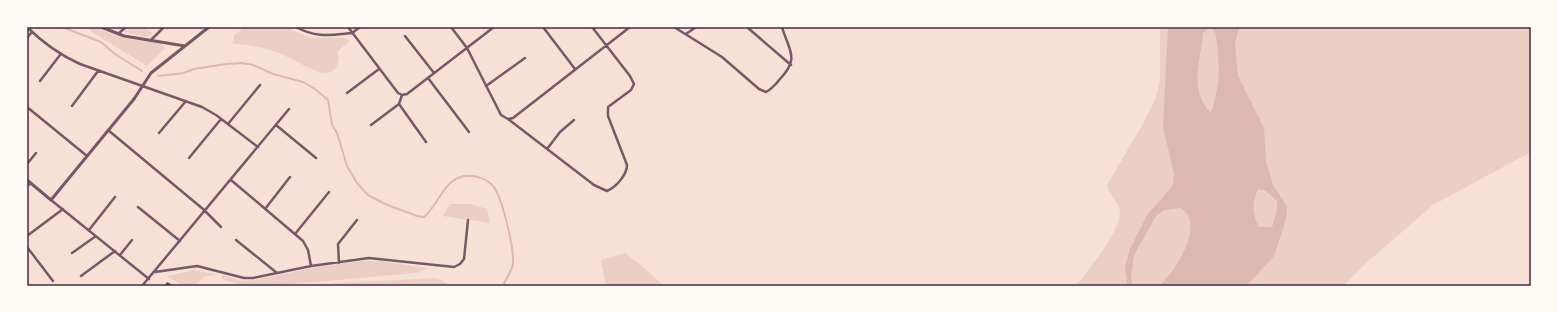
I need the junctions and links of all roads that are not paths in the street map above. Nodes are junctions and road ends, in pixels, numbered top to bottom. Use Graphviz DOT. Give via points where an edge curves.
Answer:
graph roads {
  1 [pos="27,27"];
  2 [pos="101,27"];
  3 [pos="126,27"];
  4 [pos="164,27"];
  5 [pos="209,27"];
  6 [pos="296,27"];
  7 [pos="348,27"];
  8 [pos="360,27"];
  9 [pos="451,27"];
  10 [pos="494,27"];
  11 [pos="543,27"];
  12 [pos="592,27"];
  13 [pos="630,27"];
  14 [pos="674,27"];
  15 [pos="696,27"];
  16 [pos="782,27"];
  17 [pos="748,28"];
  18 [pos="32,32"];
  19 [pos="352,33"];
  20 [pos="118,34"];
  21 [pos="686,34"];
  22 [pos="405,36"];
  23 [pos="27,38"];
  24 [pos="151,40"];
  25 [pos="185,46"];
  26 [pos="606,46"];
  27 [pos="467,48"];
  28 [pos="60,55"];
  29 [pos="525,58"];
  30 [pos="791,65"];
  31 [pos="379,69"];
  32 [pos="575,69"];
  33 [pos="98,71"];
  34 [pos="434,73"];
  35 [pos="428,78"];
  36 [pos="40,81"];
  37 [pos="260,85"];
  38 [pos="142,86"];
  39 [pos="486,86"];
  40 [pos="347,93"];
  41 [pos="402,95"];
  42 [pos="186,101"];
  43 [pos="399,104"];
  44 [pos="72,106"];
  45 [pos="27,107"];
  46 [pos="289,109"];
  47 [pos="221,119"];
  48 [pos="508,119"];
  49 [pos="574,120"];
  50 [pos="228,124"];
  51 [pos="276,125"];
  52 [pos="371,125"];
  53 [pos="108,130"];
  54 [pos="469,132"];
  55 [pos="159,133"];
  56 [pos="426,142"];
  57 [pos="258,147"];
  58 [pos="547,149"];
  59 [pos="36,153"];
  60 [pos="87,156"];
  61 [pos="189,158"];
  62 [pos="316,158"];
  63 [pos="27,164"];
  64 [pos="290,177"];
  65 [pos="27,180"];
  66 [pos="231,180"];
  67 [pos="31,183"];
  68 [pos="27,186"];
  69 [pos="329,192"];
  70 [pos="115,197"];
  71 [pos="51,200"];
  72 [pos="138,207"];
  73 [pos="265,208"];
  74 [pos="63,209"];
  75 [pos="204,212"];
  76 [pos="357,220"];
  77 [pos="468,220"];
  78 [pos="221,227"];
  79 [pos="88,230"];
  80 [pos="295,234"];
  81 [pos="27,236"];
  82 [pos="96,236"];
  83 [pos="132,240"];
  84 [pos="236,240"];
  85 [pos="180,241"];
  86 [pos="27,247"];
  87 [pos="115,251"];
  88 [pos="72,253"];
  89 [pos="120,255"];
  90 [pos="339,263"];
  91 [pos="312,266"];
  92 [pos="155,272"];
  93 [pos="277,273"];
  94 [pos="81,276"];
  95 [pos="149,279"];
  96 [pos="53,281"];
  97 [pos="142,286"];
  1 -- 18 [label="street"];
  2 -- 20 [label="street"];
  3 -- 20 [label="street"];
  4 -- 24 [label="street"];
  5 -- 25 [label="street"];
  6 -- 19 [label="street" via="321,36"];
  7 -- 19 [label="street"];
  8 -- 19 [label="street"];
  9 -- 27 [label="street"];
  10 -- 27 [label="street"];
  11 -- 32 [label="street"];
  12 -- 26 [label="street"];
  13 -- 26 [label="street"];
  14 -- 21 [label="street"];
  15 -- 21 [label="street"];
  16 -- 30 [label="street"];
  17 -- 30 [label="street"];
  18 -- 23 [label="street"];
  18 -- 28 [label="street"];
  19 -- 31 [label="street"];
  20 -- 24 [label="street"];
  21 -- 30 [label="street" via="722,57 762,91 766,92 772,88"];
  22 -- 34 [label="street"];
  24 -- 25 [label="street"];
  25 -- 38 [label="street" via="151,73"];
  26 -- 32 [label="street"];
  26 -- 58 [label="street" via="634,84 631,90 608,106 608,116 627,165 625,175 607,191 594,185"];
  27 -- 34 [label="street"];
  27 -- 39 [label="street"];
  28 -- 33 [label="street"];
  28 -- 36 [label="street"];
  29 -- 39 [label="street"];
  31 -- 40 [label="street"];
  31 -- 41 [label="street"];
  32 -- 48 [label="street" via="513,118"];
  33 -- 38 [label="street"];
  33 -- 44 [label="street"];
  34 -- 35 [label="street"];
  35 -- 41 [label="street"];
  35 -- 54 [label="street"];
  37 -- 50 [label="street"];
  38 -- 42 [label="street"];
  38 -- 53 [label="street"];
  39 -- 48 [label="street" via="501,115"];
  41 -- 43 [label="street"];
  42 -- 47 [label="street" via="206,109"];
  42 -- 55 [label="street"];
  43 -- 52 [label="street"];
  43 -- 56 [label="street"];
  45 -- 60 [label="street"];
  46 -- 51 [label="street"];
  47 -- 50 [label="street"];
  47 -- 61 [label="street"];
  48 -- 58 [label="street"];
  49 -- 58 [label="street" via="560,132"];
  50 -- 57 [label="street"];
  51 -- 57 [label="street"];
  51 -- 62 [label="street"];
  53 -- 60 [label="street"];
  53 -- 75 [label="street"];
  57 -- 66 [label="street"];
  59 -- 63 [label="street"];
  60 -- 71 [label="street"];
  64 -- 73 [label="street"];
  65 -- 67 [label="street"];
  66 -- 73 [label="street"];
  66 -- 75 [label="street"];
  67 -- 68 [label="street"];
  67 -- 71 [label="street"];
  69 -- 80 [label="street"];
  70 -- 79 [label="street"];
  71 -- 74 [label="street"];
  72 -- 85 [label="street"];
  73 -- 80 [label="street"];
  74 -- 79 [label="street"];
  74 -- 81 [label="street"];
  75 -- 78 [label="street"];
  75 -- 85 [label="street"];
  76 -- 90 [label="street" via="338,244"];
  77 -- 90 [label="street" via="464,258 454,267 374,258"];
  79 -- 82 [label="street"];
  80 -- 91 [label="street" via="306,245"];
  82 -- 87 [label="street"];
  82 -- 88 [label="street"];
  83 -- 89 [label="street"];
  84 -- 93 [label="street"];
  85 -- 92 [label="street"];
  86 -- 96 [label="street"];
  87 -- 89 [label="street"];
  87 -- 94 [label="street"];
  89 -- 95 [label="street"];
  90 -- 91 [label="street"];
  91 -- 93 [label="street"];
  92 -- 93 [label="street" via="197,266 244,278 259,278"];
  92 -- 95 [label="street"];
  95 -- 97 [label="street"];
}
